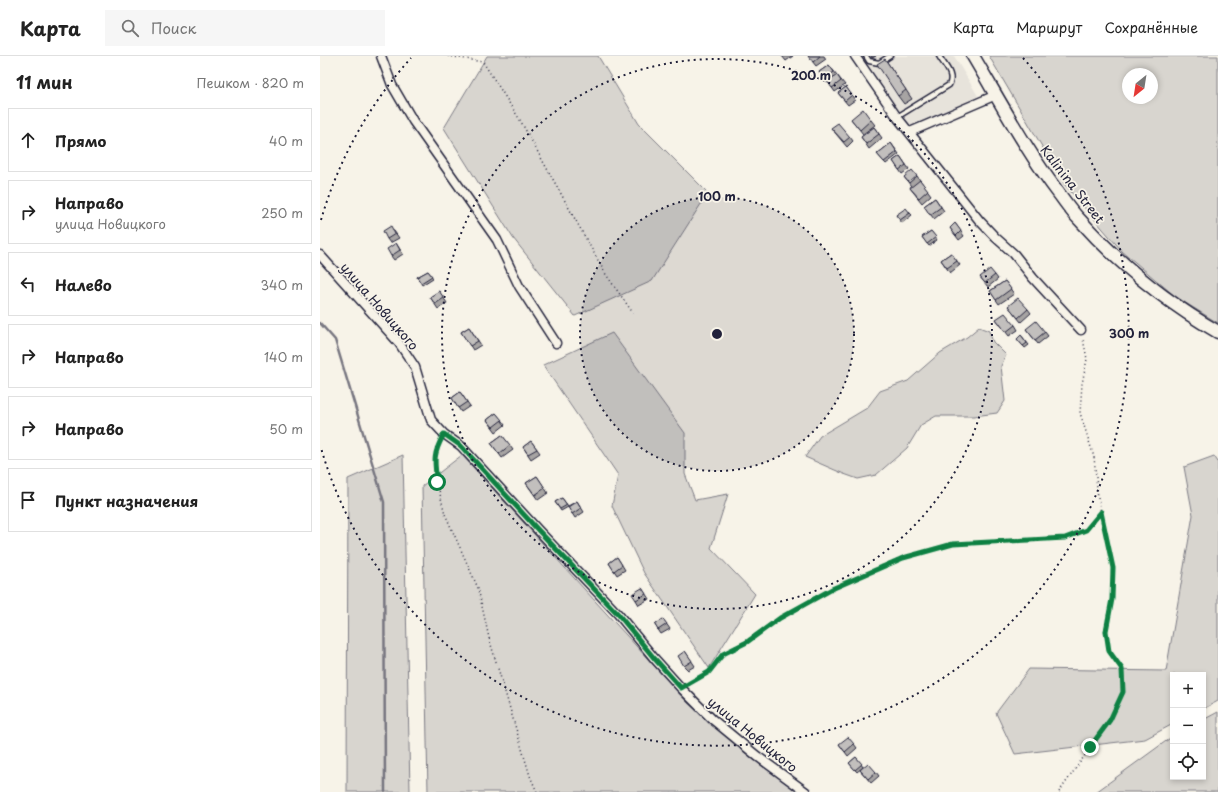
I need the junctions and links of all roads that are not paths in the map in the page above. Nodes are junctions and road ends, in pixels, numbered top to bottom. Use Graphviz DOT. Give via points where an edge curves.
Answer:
graph roads {
  1 [pos="381,56"];
  2 [pos="855,56"];
  3 [pos="866,56"];
  4 [pos="890,56"];
  5 [pos="939,56"];
  6 [pos="973,56"];
  7 [pos="996,95"];
  8 [pos="897,117"];
  9 [pos="910,132"];
  10 [pos="320,255"];
  11 [pos="1081,330"];
  12 [pos="1218,332"];
  13 [pos="556,343"];
  14 [pos="806,792"];
  1 -- 13 [label="street" via="392,85 413,121 497,240 519,286"];
  2 -- 8 [label="street"];
  3 -- 4 [label="lane" via="869,61 879,63"];
  5 -- 8 [label="lane" via="951,75 949,85"];
  6 -- 7 [label="main road, Kalinina Street"];
  7 -- 9 [label="street"];
  7 -- 12 [label="main road, Kalinina Street" via="1045,176 1078,219 1114,256 1153,289"];
  8 -- 9 [label="street"];
  9 -- 11 [label="street" via="995,238 1014,254"];
  10 -- 14 [label="street, улица Новицкого" via="399,343 415,367 431,420 444,434 461,446 618,614 681,688 740,742"];
}
